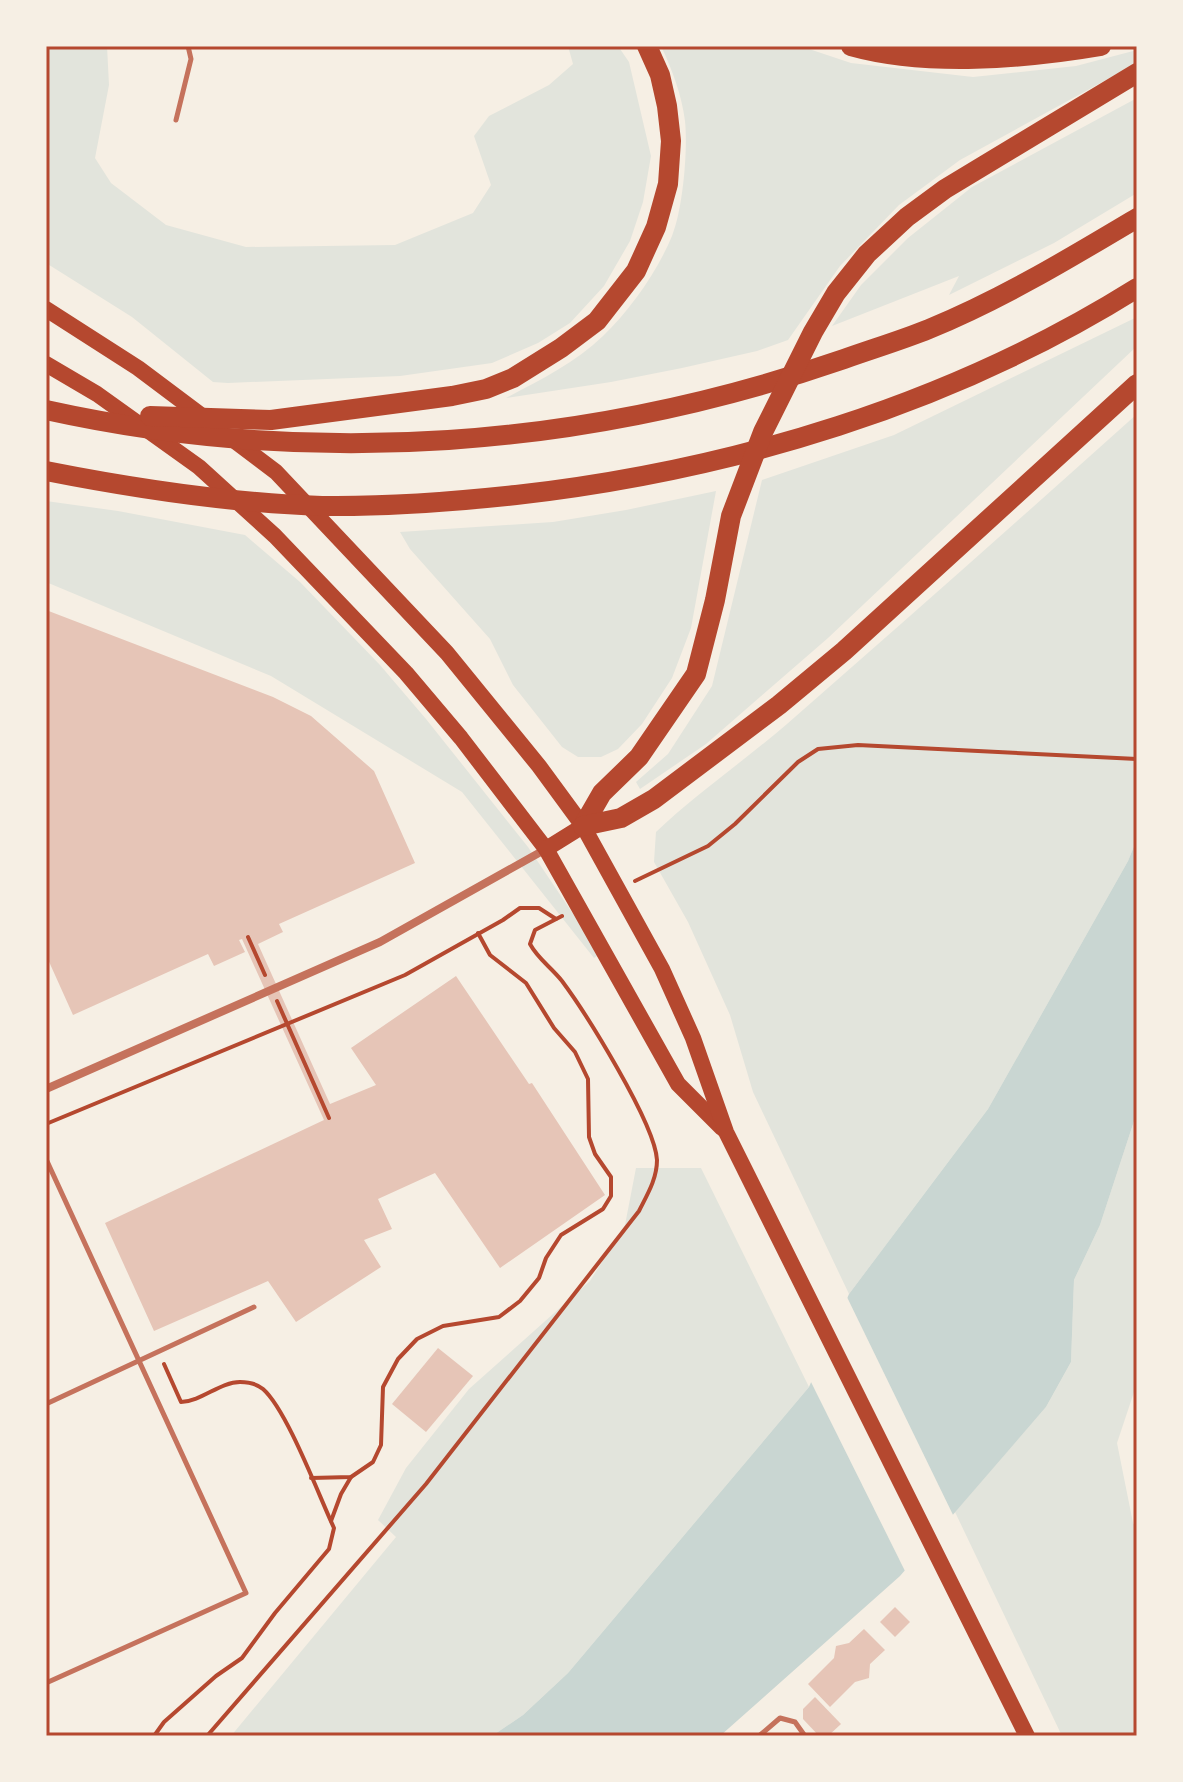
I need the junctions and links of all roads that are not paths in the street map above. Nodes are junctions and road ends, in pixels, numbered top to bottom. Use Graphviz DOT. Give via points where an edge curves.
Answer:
graph roads {
  1 [pos="188,46"];
  2 [pos="647,46"];
  3 [pos="851,46"];
  4 [pos="1101,46"];
  5 [pos="1137,73"];
  6 [pos="176,120"];
  7 [pos="1137,218"];
  8 [pos="1137,288"];
  9 [pos="46,309"];
  10 [pos="46,364"];
  11 [pos="1137,384"];
  12 [pos="55,412"];
  13 [pos="46,471"];
  14 [pos="583,826"];
  15 [pos="546,849"];
  16 [pos="46,1089"];
  17 [pos="726,1132"];
  18 [pos="46,1159"];
  19 [pos="254,1307"];
  20 [pos="139,1360"];
  21 [pos="46,1404"];
  22 [pos="46,1683"];
  23 [pos="759,1736"];
  24 [pos="805,1736"];
  25 [pos="1027,1736"];
  1 -- 6 [label="lane" via="191,59"];
  2 -- 12 [label="highway" via="660,75 671,141 668,184 656,227 636,271 597,321 513,378 452,396 271,420"];
  3 -- 4 [label="highway" via="876,53 952,58 1040,57"];
  5 -- 14 [label="highway" via="945,189 877,245 836,293 763,432 731,516 696,674 639,757 602,793"];
  7 -- 12 [label="highway" via="929,329 771,384 662,411 498,437 322,445 229,438"];
  8 -- 13 [label="highway" via="1006,360 887,410 788,442 625,480 444,503 363,506 223,499"];
  9 -- 14 [label="main road" via="138,368 276,472 447,653"];
  10 -- 15 [label="main road" via="199,467 275,536 406,673"];
  11 -- 14 [label="highway" via="779,705 654,799 621,818"];
  14 -- 15 [label="main road"];
  14 -- 17 [label="main road" via="662,969"];
  15 -- 16 [label="street" via="380,942"];
  15 -- 17 [label="main road" via="678,1084"];
  17 -- 25 [label="main road"];
  18 -- 20 [label="lane"];
  19 -- 20 [label="lane"];
  20 -- 21 [label="lane"];
  20 -- 22 [label="lane" via="246,1593"];
  23 -- 24 [label="lane" via="780,1718 795,1722"];
}
